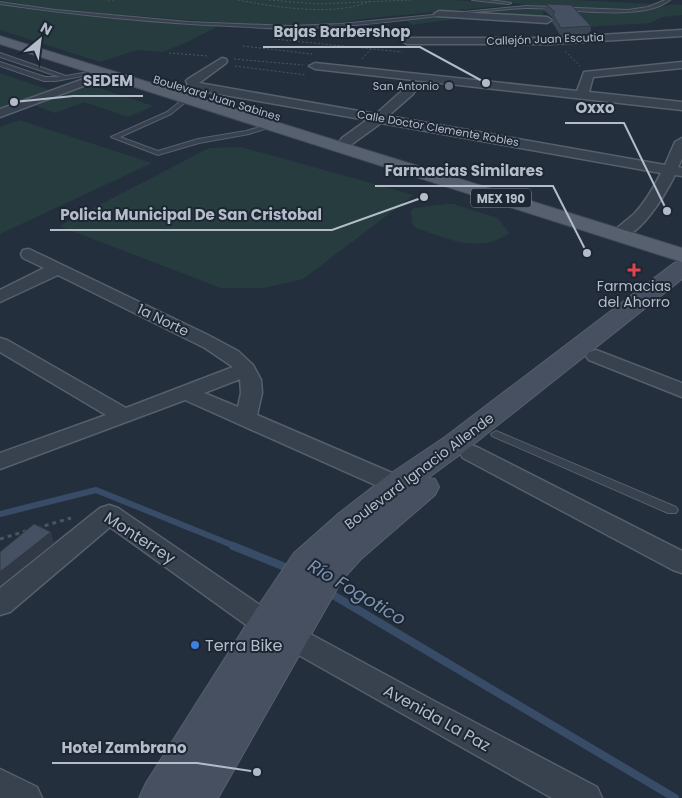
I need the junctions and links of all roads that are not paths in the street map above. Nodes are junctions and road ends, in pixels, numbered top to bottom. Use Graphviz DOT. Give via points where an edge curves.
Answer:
graph roads {
  1 [pos="474,0"];
  2 [pos="668,1"];
  3 [pos="0,3"];
  4 [pos="526,7"];
  5 [pos="439,14"];
  6 [pos="547,20"];
  7 [pos="0,32"];
  8 [pos="682,33"];
  9 [pos="0,40"];
  10 [pos="406,47"];
  11 [pos="0,55"];
  12 [pos="221,60"];
  13 [pos="316,60"];
  14 [pos="0,64"];
  15 [pos="682,65"];
  16 [pos="103,73"];
  17 [pos="69,78"];
  18 [pos="390,88"];
  19 [pos="185,92"];
  20 [pos="582,95"];
  21 [pos="682,106"];
  22 [pos="0,113"];
  23 [pos="379,118"];
  24 [pos="274,126"];
  25 [pos="347,141"];
  26 [pos="682,142"];
  27 [pos="677,170"];
  28 [pos="625,231"];
  29 [pos="682,243"];
  30 [pos="29,254"];
  31 [pos="682,255"];
  32 [pos="58,268"];
  33 [pos="682,268"];
  34 [pos="682,290"];
  35 [pos="0,297"];
  36 [pos="0,344"];
  37 [pos="596,356"];
  38 [pos="246,369"];
  39 [pos="682,391"];
  40 [pos="187,392"];
  41 [pos="124,416"];
  42 [pos="245,419"];
  43 [pos="496,434"];
  44 [pos="471,453"];
  45 [pos="0,461"];
  46 [pos="407,488"];
  47 [pos="672,510"];
  48 [pos="682,563"];
  49 [pos="0,604"];
  50 [pos="283,623"];
  51 [pos="0,785"];
  52 [pos="25,798"];
  53 [pos="161,798"];
  54 [pos="194,798"];
  55 [pos="585,798"];
  1 -- 4 [label="lane"];
  2 -- 4 [label="lane" via="628,11"];
  3 -- 5 [label="lane" via="189,23 290,27"];
  4 -- 5 [label="lane"];
  5 -- 6 [label="street"];
  7 -- 19 [label="main road, Boulevard Juan Sabines / MEX 190"];
  8 -- 10 [label="street, Callejón Juan Escutia"];
  9 -- 16 [label="main road, Boulevard Juan Sabines / MEX 190"];
  11 -- 17 [label="lane"];
  12 -- 19 [label="street" via="192,81"];
  13 -- 20 [label="street" via="359,79"];
  14 -- 17 [label="lane" via="44,79"];
  15 -- 20 [label="street" via="588,74"];
  16 -- 17 [label="lane"];
  16 -- 19 [label="main road, Boulevard Juan Sabines / MEX 190"];
  16 -- 22 [label="street"];
  18 -- 23 [label="street" via="409,91"];
  19 -- 23 [label="street, Calle Doctor Clemente Robles"];
  19 -- 24 [label="main road, Boulevard Juan Sabines / MEX 190"];
  19 -- 24 [label="lane" via="169,113 114,137 158,153 198,141"];
  19 -- 25 [label="main road, Boulevard Juan Sabines / MEX 190"];
  20 -- 21 [label="street"];
  23 -- 25 [label="street"];
  23 -- 27 [label="street, Calle Doctor Clemente Robles"];
  24 -- 28 [label="main road, Boulevard Juan Sabines / MEX 190"];
  25 -- 28 [label="main road, MEX 190"];
  26 -- 27 [label="street"];
  27 -- 28 [label="street"];
  28 -- 29 [label="main road, MEX 190"];
  28 -- 31 [label="main road, MEX 190"];
  30 -- 32 [label="street, 1a Norte"];
  32 -- 35 [label="street"];
  32 -- 38 [label="street, 1a Norte" via="197,337 236,359"];
  33 -- 46 [label="main road, Boulevard Ignacio Allende" via="455,444"];
  34 -- 37 [label="main road, Boulevard Ignacio Allende"];
  36 -- 41 [label="street"];
  37 -- 39 [label="street"];
  37 -- 43 [label="main road, Boulevard Ignacio Allende"];
  38 -- 40 [label="street"];
  38 -- 42 [label="street" via="252,381"];
  40 -- 41 [label="street"];
  40 -- 42 [label="street"];
  41 -- 45 [label="street"];
  42 -- 46 [label="street"];
  43 -- 44 [label="main road, Boulevard Ignacio Allende"];
  43 -- 47 [label="lane"];
  44 -- 46 [label="main road, Boulevard Ignacio Allende"];
  44 -- 48 [label="street"];
  46 -- 50 [label="main road, Boulevard Ignacio Allende" via="349,550 318,566"];
  49 -- 50 [label="street, Monterrey" via="109,514"];
  50 -- 53 [label="main road, Boulevard Ignacio Allende"];
  50 -- 54 [label="main road, Boulevard Ignacio Allende"];
  50 -- 55 [label="street, Avenida La Paz" via="422,711"];
  51 -- 52 [label="street"];
}
